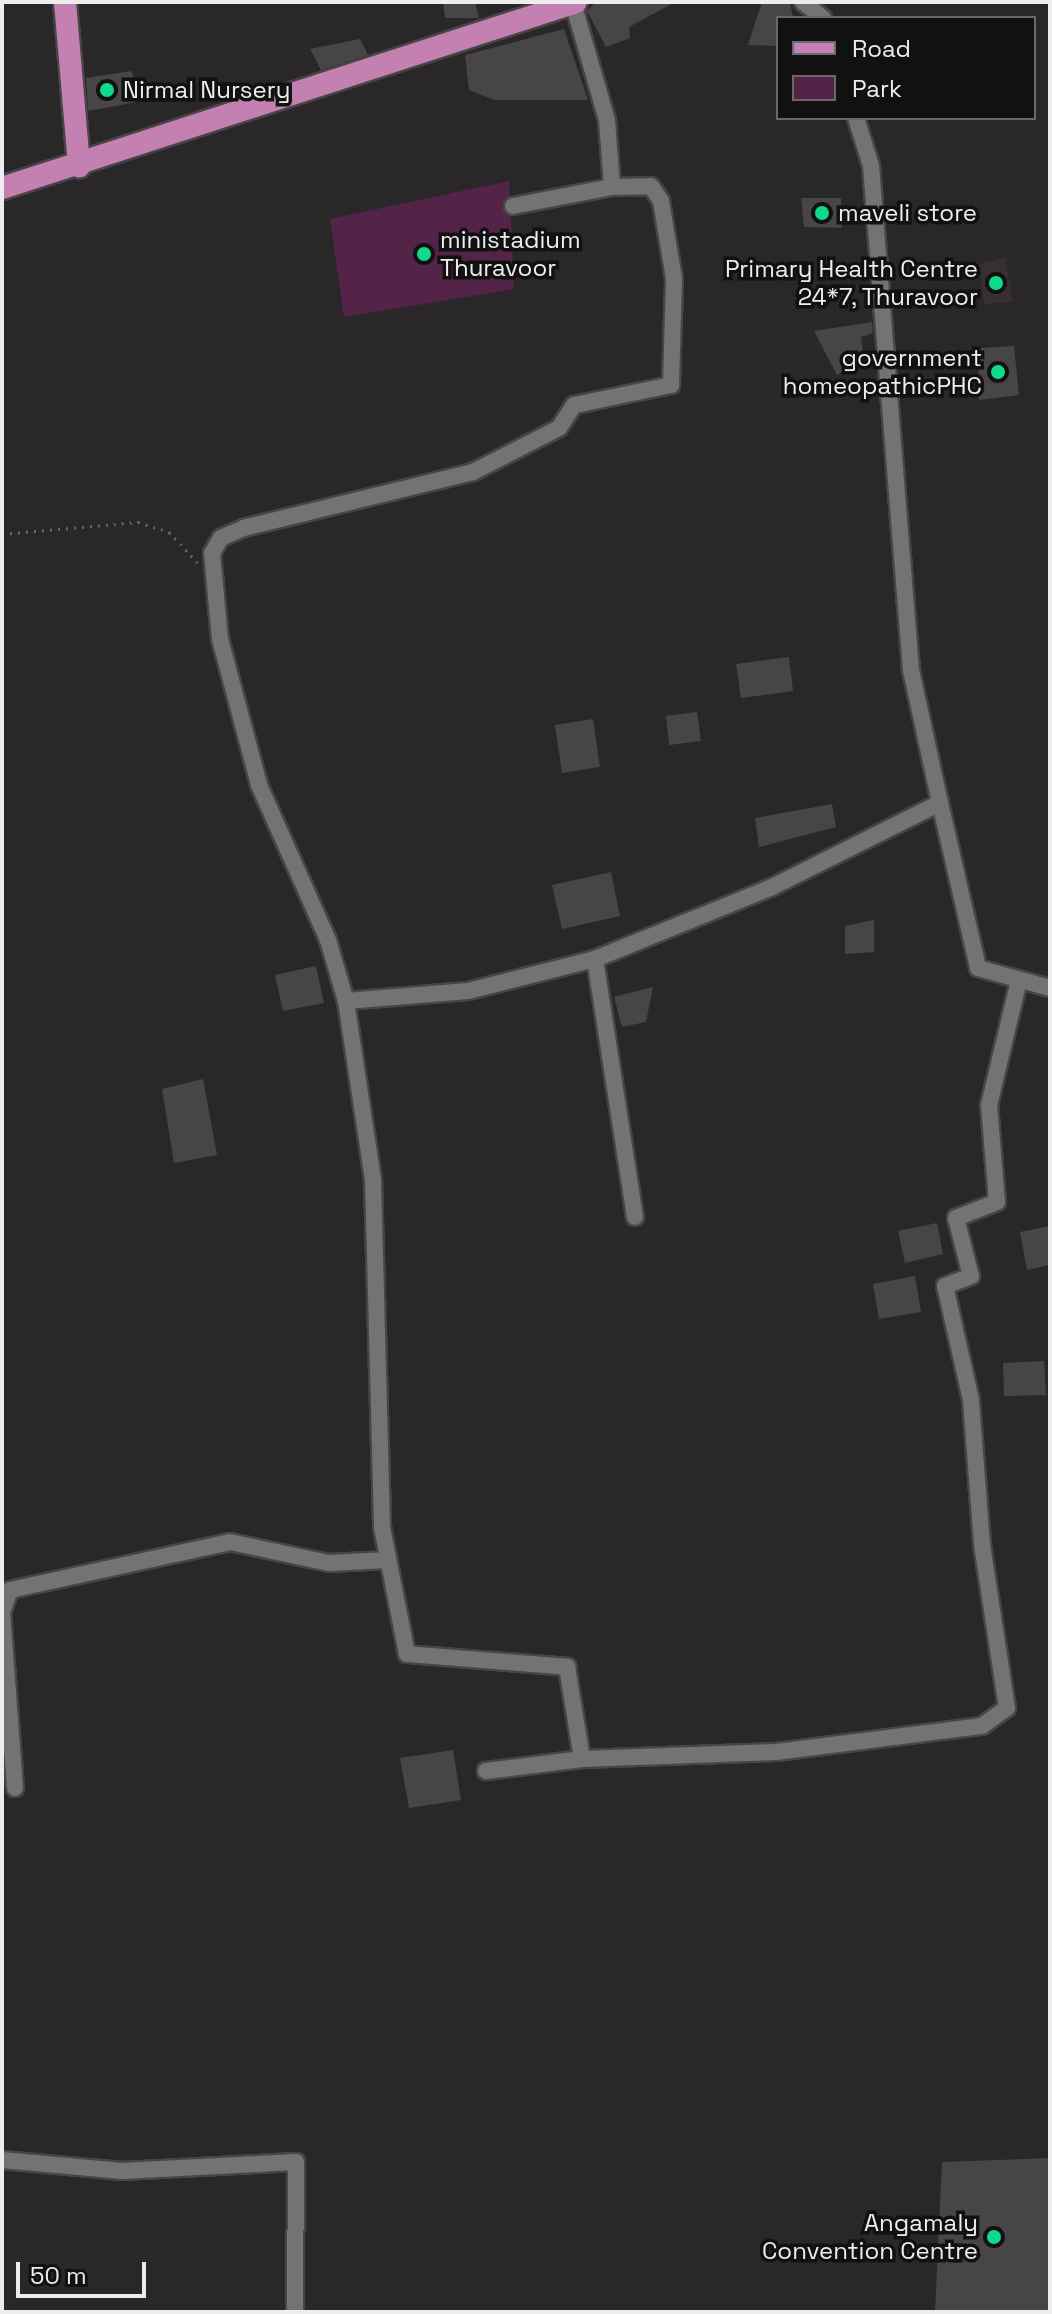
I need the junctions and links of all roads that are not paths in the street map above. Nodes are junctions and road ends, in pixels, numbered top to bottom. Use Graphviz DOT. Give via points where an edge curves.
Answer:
graph roads {
  1 [pos="65,2"];
  2 [pos="574,2"];
  3 [pos="803,2"];
  4 [pos="820,16"];
  5 [pos="857,120"];
  6 [pos="79,166"];
  7 [pos="612,187"];
  8 [pos="2,188"];
  9 [pos="513,206"];
  10 [pos="940,803"];
  11 [pos="595,959"];
  12 [pos="1019,980"];
  13 [pos="1050,988"];
  14 [pos="346,1001"];
  15 [pos="635,1217"];
  16 [pos="387,1560"];
  17 [pos="8,1584"];
  18 [pos="582,1759"];
  19 [pos="486,1771"];
  20 [pos="15,1788"];
  21 [pos="2,2160"];
  22 [pos="295,2312"];
  1 -- 6 [label="main road"];
  2 -- 6 [label="main road"];
  2 -- 7 [label="street" via="607,120"];
  3 -- 4 [label="street"];
  5 -- 10 [label="street" via="871,166 911,670"];
  6 -- 8 [label="main road"];
  7 -- 9 [label="street"];
  7 -- 14 [label="street" via="651,186 661,201 674,279 671,385 566,408 559,428 473,472 283,517 214,546 220,639 252,762 273,825 333,953"];
  10 -- 11 [label="street" via="772,887"];
  10 -- 12 [label="street" via="978,968"];
  11 -- 14 [label="street" via="501,986"];
  11 -- 15 [label="street"];
  12 -- 13 [label="street"];
  12 -- 18 [label="street" via="989,1105 997,1202 956,1218 971,1276 945,1286 971,1400 982,1544 1007,1708 982,1726 776,1752"];
  14 -- 16 [label="street" via="373,1180"];
  16 -- 17 [label="street" via="329,1563 230,1542"];
  16 -- 18 [label="street" via="407,1654 567,1667"];
  17 -- 20 [label="street" via="2,1612"];
  18 -- 19 [label="street"];
  21 -- 22 [label="street" via="122,2171 296,2162"];
}
